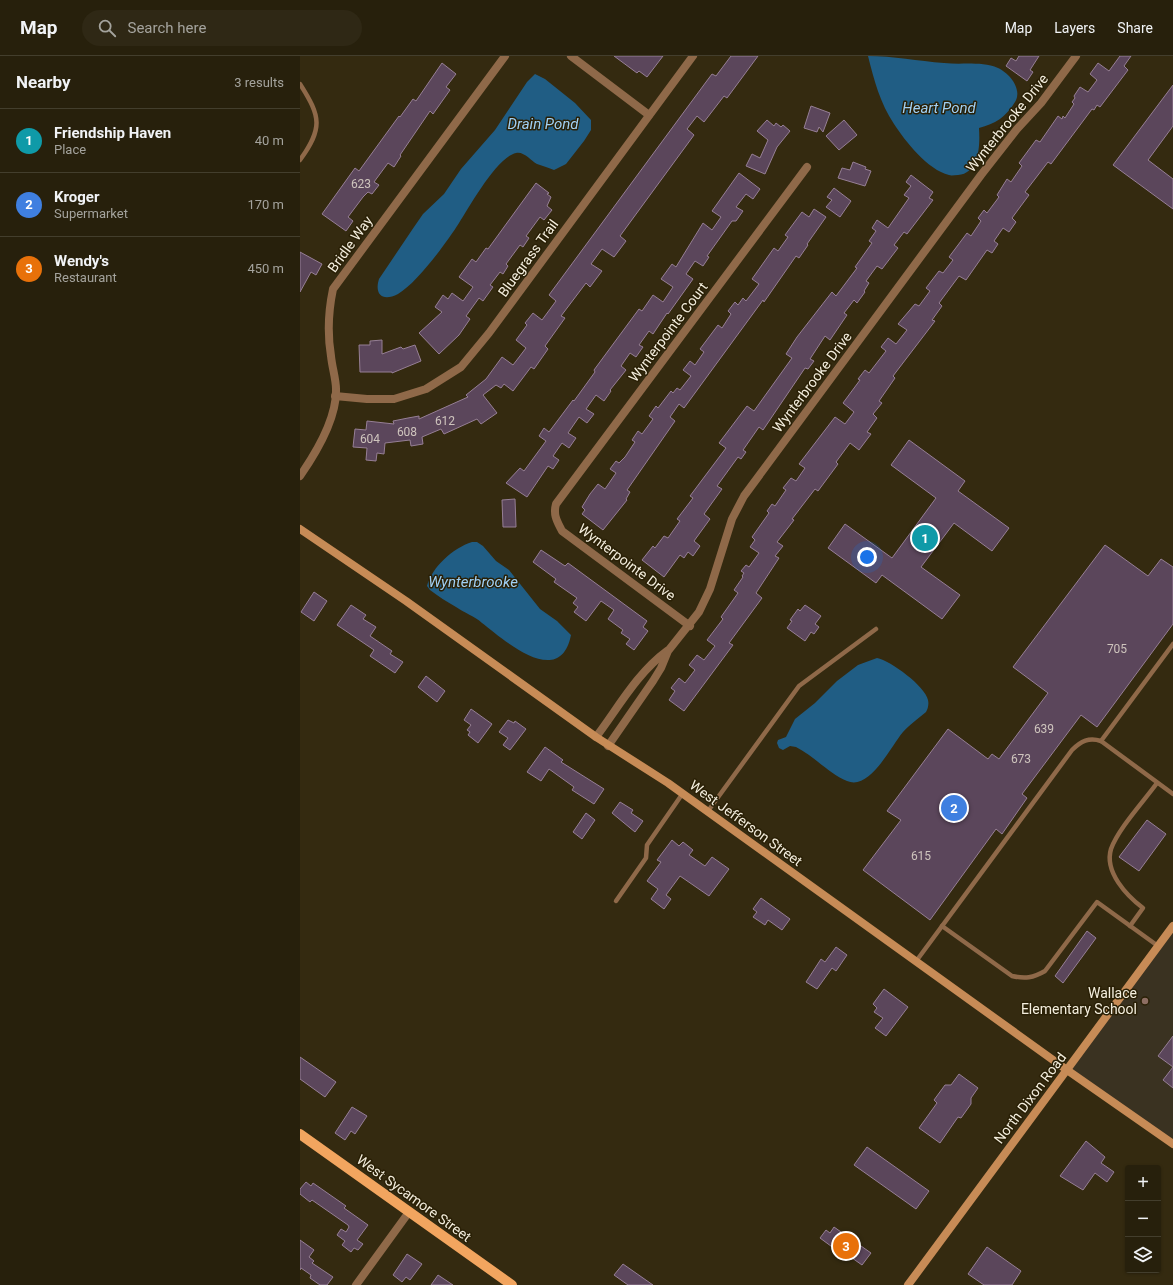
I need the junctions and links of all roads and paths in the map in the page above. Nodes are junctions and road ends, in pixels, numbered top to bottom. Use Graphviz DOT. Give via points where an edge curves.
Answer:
graph roads {
  1 [pos="505,56"];
  2 [pos="571,56"];
  3 [pos="693,56"];
  4 [pos="1076,56"];
  5 [pos="300,84"];
  6 [pos="649,115"];
  7 [pos="300,160"];
  8 [pos="807,167"];
  9 [pos="335,396"];
  10 [pos="300,476"];
  11 [pos="554,515"];
  12 [pos="300,530"];
  13 [pos="690,626"];
  14 [pos="876,629"];
  15 [pos="1173,644"];
  16 [pos="668,651"];
  17 [pos="596,738"];
  18 [pos="1101,741"];
  19 [pos="608,746"];
  20 [pos="1158,783"];
  21 [pos="684,793"];
  22 [pos="1173,794"];
  23 [pos="708,811"];
  24 [pos="616,901"];
  25 [pos="942,926"];
  26 [pos="1130,926"];
  27 [pos="1173,926"];
  28 [pos="1158,946"];
  29 [pos="917,960"];
  30 [pos="1067,1070"];
  31 [pos="300,1134"];
  32 [pos="1173,1144"];
  33 [pos="409,1212"];
  34 [pos="356,1285"];
  35 [pos="512,1285"];
  36 [pos="908,1285"];
  1 -- 9 [label="street, Bridle Way" via="333,289 328,313"];
  2 -- 6 [label="street"];
  3 -- 6 [label="street, Bluegrass Trail"];
  4 -- 13 [label="street, Wynterbrooke Drive" via="1041,104 1017,129 981,175 744,496 732,519 710,589 700,612"];
  5 -- 7 [label="lane" via="315,110 317,122 315,136"];
  6 -- 9 [label="street, Bluegrass Trail" via="489,333 461,367 426,389 394,399"];
  8 -- 11 [label="street, Wynterpointe Court" via="556,504"];
  9 -- 10 [label="street, Bridle Way" via="333,410 318,449"];
  11 -- 13 [label="street, Wynterpointe Drive" via="562,531"];
  12 -- 17 [label="street, West Jefferson Street" via="406,601"];
  13 -- 16 [label="street, Wynterbrooke Drive"];
  14 -- 23 [label="lane" via="799,686"];
  15 -- 18 [label="lane"];
  16 -- 17 [label="street" via="643,672"];
  16 -- 19 [label="street, Wynterbrooke Drive" via="653,681"];
  17 -- 19 [label="street, West Jefferson Street"];
  18 -- 20 [label="lane"];
  18 -- 25 [label="lane" via="1086,740 1072,750"];
  19 -- 21 [label="street, West Jefferson Street"];
  20 -- 22 [label="lane"];
  20 -- 26 [label="lane" via="1119,834 1110,851 1118,882 1143,908"];
  21 -- 23 [label="street, West Jefferson Street"];
  21 -- 24 [label="lane" via="647,846 646,858"];
  23 -- 29 [label="street, West Jefferson Street"];
  25 -- 26 [label="lane" via="1012,976 1024,979 1036,977 1045,971 1097,902"];
  25 -- 29 [label="lane"];
  26 -- 28 [label="lane"];
  27 -- 28 [label="street, North Dixon Road"];
  28 -- 30 [label="street, North Dixon Road"];
  29 -- 30 [label="street, West Jefferson Street"];
  30 -- 32 [label="street, West Jefferson Street"];
  30 -- 36 [label="street, North Dixon Road"];
  31 -- 33 [label="main road, West Sycamore Street"];
  33 -- 34 [label="street"];
  33 -- 35 [label="main road, West Sycamore Street"];
}
